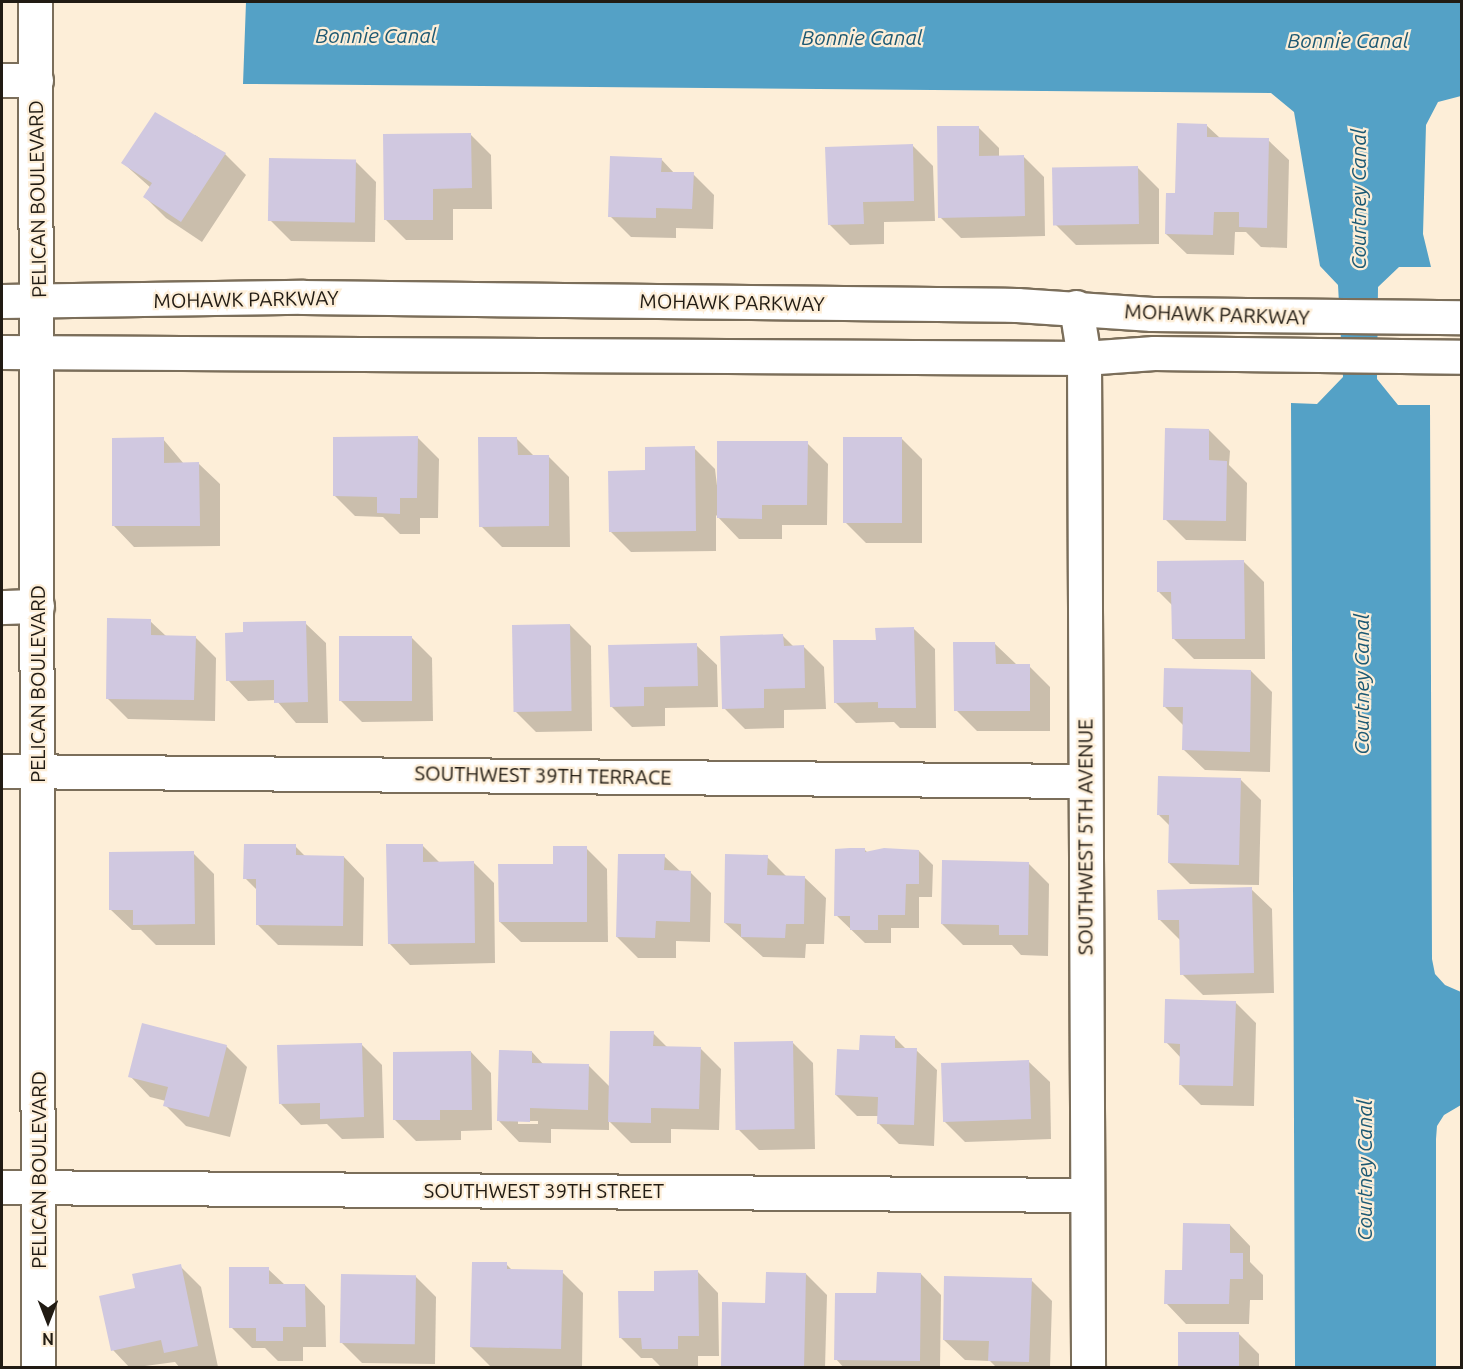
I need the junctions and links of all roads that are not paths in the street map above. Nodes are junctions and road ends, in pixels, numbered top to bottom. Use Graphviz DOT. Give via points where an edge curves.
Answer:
graph roads {
  1 [pos="35,2"];
  2 [pos="2,80"];
  3 [pos="36,80"];
  4 [pos="38,300"];
  5 [pos="2,301"];
  6 [pos="1076,307"];
  7 [pos="1461,316"];
  8 [pos="36,351"];
  9 [pos="2,352"];
  10 [pos="1461,357"];
  11 [pos="1084,358"];
  12 [pos="37,606"];
  13 [pos="2,607"];
  14 [pos="2,771"];
  15 [pos="37,772"];
  16 [pos="1084,782"];
  17 [pos="2,1187"];
  18 [pos="38,1189"];
  19 [pos="1087,1195"];
  20 [pos="38,1368"];
  21 [pos="1088,1368"];
  1 -- 3 [label="street, PELICAN BOULEVARD"];
  2 -- 3 [label="street"];
  3 -- 4 [label="street, PELICAN BOULEVARD"];
  4 -- 5 [label="street, MOHAWK PARKWAY"];
  4 -- 6 [label="street, MOHAWK PARKWAY" via="315,297"];
  4 -- 8 [label="street, PELICAN BOULEVARD"];
  6 -- 7 [label="street, MOHAWK PARKWAY" via="1152,314"];
  6 -- 11 [label="street, SOUTHWEST 5TH AVENUE"];
  8 -- 9 [label="street, MOHAWK PARKWAY"];
  8 -- 11 [label="street, MOHAWK PARKWAY"];
  8 -- 12 [label="street, PELICAN BOULEVARD"];
  10 -- 11 [label="street, MOHAWK PARKWAY" via="1154,353"];
  11 -- 16 [label="street, SOUTHWEST 5TH AVENUE"];
  12 -- 13 [label="street"];
  12 -- 15 [label="street, PELICAN BOULEVARD"];
  14 -- 15 [label="street, SOUTHWEST 39TH TERRACE"];
  15 -- 16 [label="street, SOUTHWEST 39TH TERRACE"];
  15 -- 18 [label="street, PELICAN BOULEVARD"];
  16 -- 19 [label="street, SOUTHWEST 5TH AVENUE"];
  17 -- 18 [label="street, SOUTHWEST 39TH STREET"];
  18 -- 19 [label="street, SOUTHWEST 39TH STREET"];
  18 -- 20 [label="street, PELICAN BOULEVARD"];
  19 -- 21 [label="street, SOUTHWEST 5TH AVENUE"];
}
